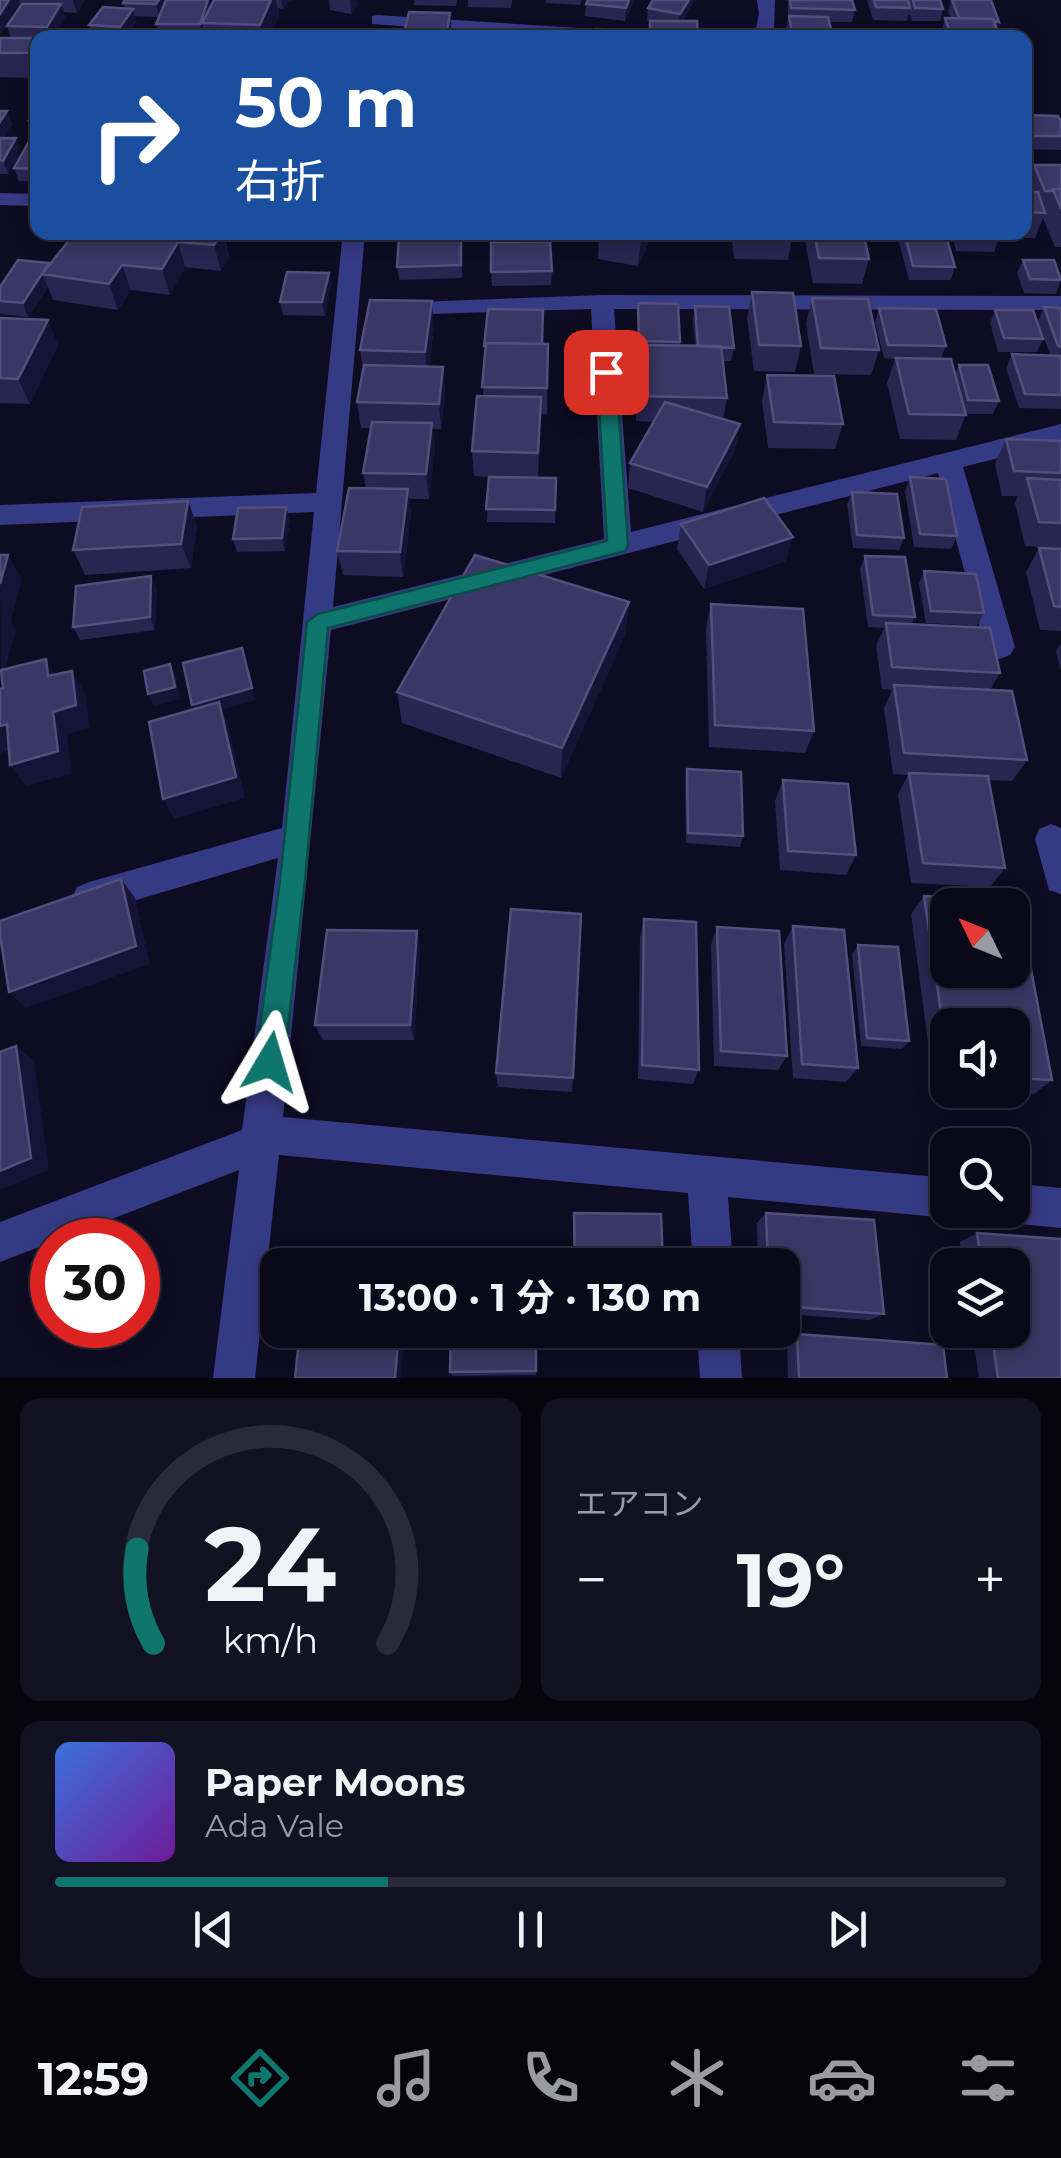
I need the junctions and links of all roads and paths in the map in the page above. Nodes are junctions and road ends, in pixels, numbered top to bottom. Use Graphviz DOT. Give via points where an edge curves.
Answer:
graph roads {
  1 [pos="379,0"];
  2 [pos="766,0"];
  3 [pos="377,29"];
  4 [pos="408,30"];
  5 [pos="765,30"];
  6 [pos="0,199"];
  7 [pos="30,200"];
  8 [pos="354,240"];
  9 [pos="602,302"];
  10 [pos="1061,303"];
  11 [pos="350,309"];
  12 [pos="1061,433"];
  13 [pos="948,462"];
  14 [pos="329,502"];
  15 [pos="0,515"];
  16 [pos="618,546"];
  17 [pos="318,622"];
  18 [pos="1000,647"];
  19 [pos="297,838"];
  20 [pos="1051,839"];
  21 [pos="1061,880"];
  22 [pos="56,908"];
  23 [pos="260,1139"];
  24 [pos="707,1178"];
  25 [pos="930,1197"];
  26 [pos="1030,1205"];
  27 [pos="1061,1208"];
  28 [pos="0,1242"];
  29 [pos="712,1248"];
  30 [pos="719,1348"];
  31 [pos="234,1378"];
  32 [pos="721,1378"];
  1 -- 3 [label="street"];
  2 -- 5 [label="street"];
  3 -- 4 [label="street"];
  6 -- 7 [label="street"];
  8 -- 11 [label="street"];
  9 -- 10 [label="street"];
  9 -- 11 [label="street"];
  9 -- 16 [label="street"];
  11 -- 14 [label="street"];
  12 -- 13 [label="street"];
  13 -- 16 [label="street"];
  13 -- 18 [label="street"];
  14 -- 15 [label="street"];
  14 -- 17 [label="street"];
  16 -- 17 [label="street"];
  17 -- 19 [label="street"];
  19 -- 22 [label="street"];
  19 -- 23 [label="street"];
  20 -- 21 [label="street"];
  23 -- 24 [label="street"];
  23 -- 28 [label="street"];
  23 -- 31 [label="street"];
  24 -- 25 [label="street"];
  24 -- 29 [label="street"];
  26 -- 27 [label="street"];
  30 -- 32 [label="street"];
}
